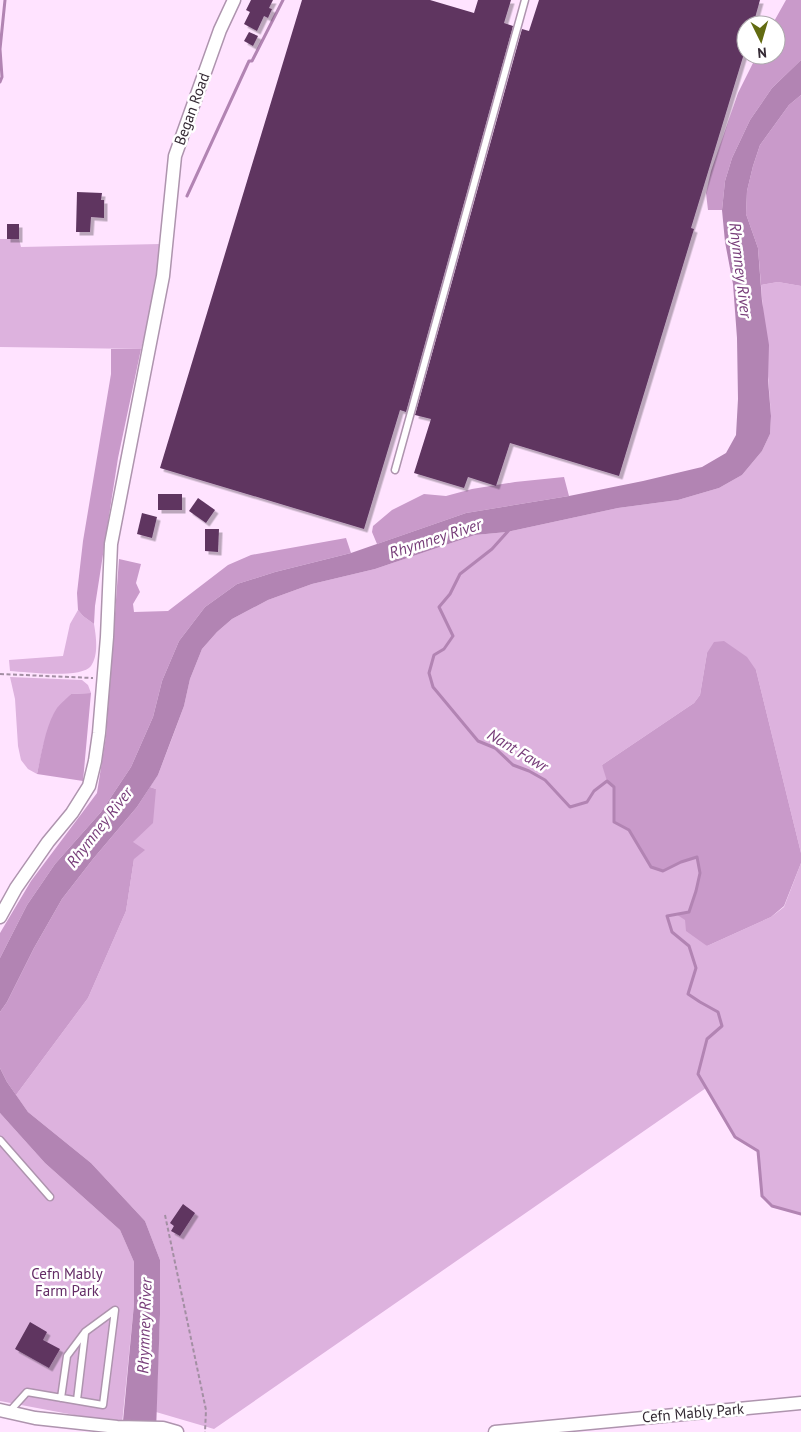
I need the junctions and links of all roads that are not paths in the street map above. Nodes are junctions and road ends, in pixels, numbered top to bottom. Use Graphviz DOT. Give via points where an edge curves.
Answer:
graph roads {
  1 [pos="234,0"];
  2 [pos="525,0"];
  3 [pos="395,470"];
  4 [pos="0,917"];
  5 [pos="0,1140"];
  6 [pos="50,1197"];
  7 [pos="85,1332"];
  8 [pos="61,1398"];
  9 [pos="77,1400"];
  10 [pos="801,1403"];
  11 [pos="5,1411"];
  12 [pos="176,1432"];
  13 [pos="495,1432"];
  1 -- 4 [label="street, Began Road" via="175,156 163,276 111,544 98,742 89,786 16,888"];
  2 -- 3 [label="lane"];
  5 -- 6 [label="lane"];
  7 -- 8 [label="lane" via="67,1356"];
  7 -- 9 [label="lane"];
  7 -- 9 [label="lane" via="115,1310 103,1405"];
  8 -- 9 [label="lane"];
  8 -- 11 [label="lane" via="27,1392"];
  10 -- 13 [label="street, Cefn Mably Park"];
  11 -- 12 [label="street" via="35,1418 117,1427 162,1428"];
}
